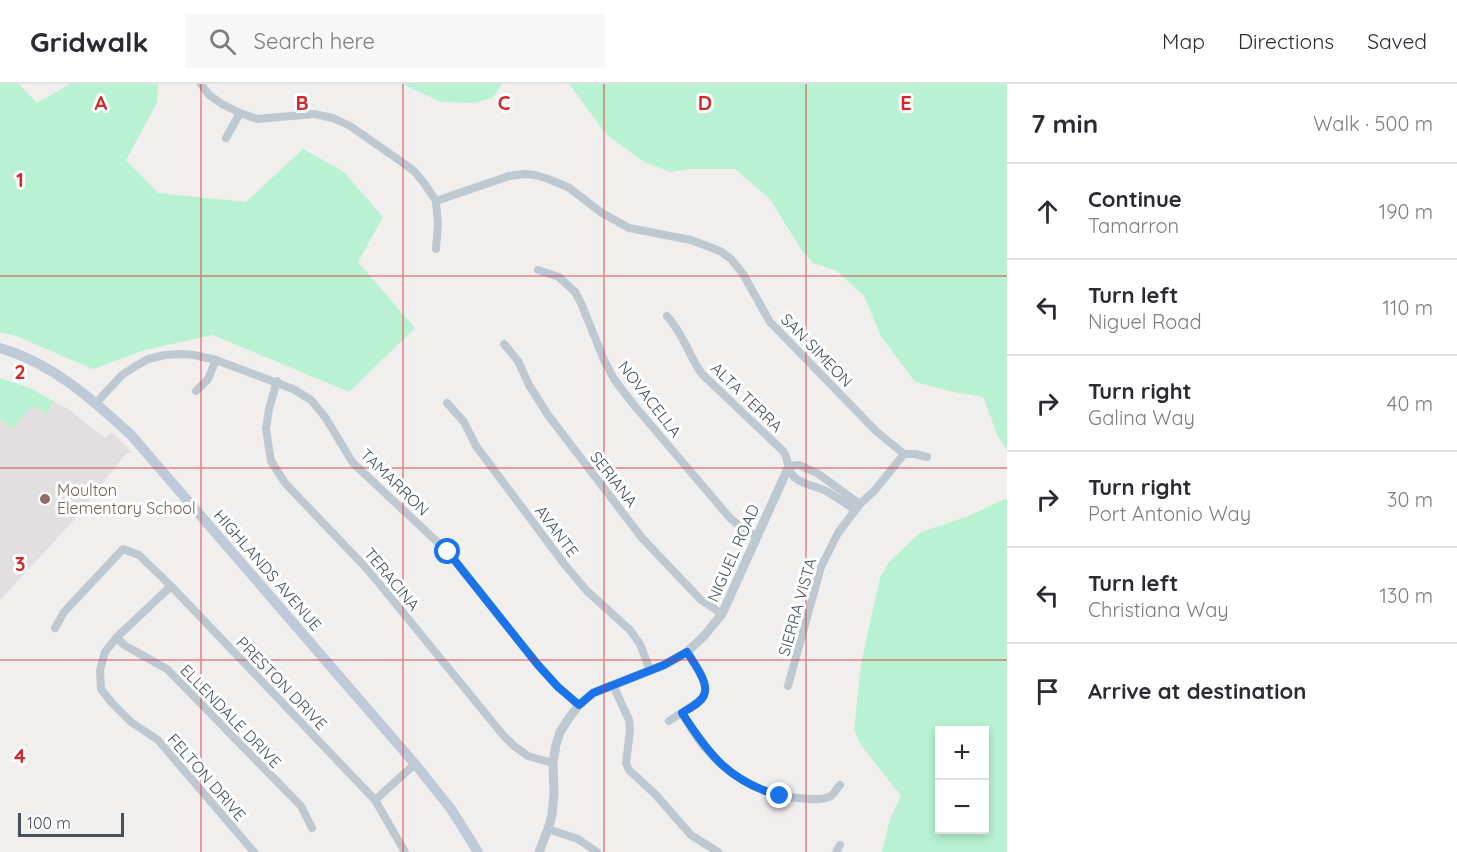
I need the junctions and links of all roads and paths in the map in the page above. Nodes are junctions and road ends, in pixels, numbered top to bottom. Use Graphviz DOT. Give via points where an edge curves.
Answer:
graph roads {
  1 [pos="201,84"];
  2 [pos="240,113"];
  3 [pos="226,138"];
  4 [pos="436,201"];
  5 [pos="436,249"];
  6 [pos="538,270"];
  7 [pos="667,316"];
  8 [pos="504,344"];
  9 [pos="0,348"];
  10 [pos="216,360"];
  11 [pos="277,381"];
  12 [pos="196,391"];
  13 [pos="96,403"];
  14 [pos="447,403"];
  15 [pos="904,454"];
  16 [pos="927,458"];
  17 [pos="789,466"];
  18 [pos="858,507"];
  19 [pos="757,536"];
  20 [pos="171,586"];
  21 [pos="722,614"];
  22 [pos="55,628"];
  23 [pos="117,637"];
  24 [pos="687,652"];
  25 [pos="650,670"];
  26 [pos="613,685"];
  27 [pos="788,686"];
  28 [pos="579,705"];
  29 [pos="682,713"];
  30 [pos="669,721"];
  31 [pos="553,763"];
  32 [pos="415,764"];
  33 [pos="840,785"];
  34 [pos="375,800"];
  35 [pos="312,828"];
  36 [pos="548,829"];
  37 [pos="254,852"];
  38 [pos="405,852"];
  39 [pos="478,852"];
  40 [pos="538,852"];
  41 [pos="597,852"];
  42 [pos="718,852"];
  1 -- 2 [label="street" via="209,95"];
  2 -- 3 [label="street"];
  2 -- 4 [label="street" via="257,119 315,114 333,118 414,171"];
  4 -- 5 [label="street"];
  4 -- 15 [label="street, SAN SIMEON" via="509,176 548,178 630,228 691,240 720,251 743,274 770,322 877,432"];
  6 -- 19 [label="street, NOVACELLA" via="559,277 575,292 614,379 730,518"];
  7 -- 17 [label="street, ALTA TERRA" via="702,374 783,451"];
  8 -- 21 [label="street, SERIANA" via="548,415 642,538 700,599"];
  9 -- 13 [label="main road, HIGHLANDS AVENUE" via="43,365"];
  10 -- 11 [label="street, TAMARRON"];
  10 -- 12 [label="street" via="208,379"];
  10 -- 13 [label="street, TAMARRON" via="181,354 148,359 122,375"];
  11 -- 28 [label="street, TAMARRON" via="311,400 353,463 448,552 538,665"];
  11 -- 31 [label="street, TERACINA" via="266,429 272,461 285,483 369,571 502,735 528,756"];
  13 -- 32 [label="main road, HIGHLANDS AVENUE" via="131,435"];
  14 -- 25 [label="street, AVANTE" via="565,565 630,630"];
  15 -- 16 [label="street, SAN SIMEON"];
  15 -- 18 [label="street, SIERRA VISTA"];
  17 -- 18 [label="street" via="799,465 817,473"];
  17 -- 18 [label="street, ALTA TERRA" via="794,477"];
  17 -- 19 [label="street, NIGUEL ROAD"];
  18 -- 27 [label="street, SIERRA VISTA" via="838,533 821,567"];
  19 -- 21 [label="street, NIGUEL ROAD"];
  20 -- 22 [label="street, PRESTON DRIVE" via="139,555 123,549 64,612"];
  20 -- 23 [label="street, FELTON DRIVE"];
  20 -- 34 [label="street, PRESTON DRIVE"];
  21 -- 24 [label="street, NIGUEL ROAD"];
  23 -- 35 [label="street, ELLENDALE DRIVE" via="167,669 301,806"];
  23 -- 37 [label="street, FELTON DRIVE" via="105,652 100,670 101,689 131,722 158,740"];
  24 -- 25 [label="street, NIGUEL ROAD"];
  24 -- 29 [label="street" via="706,694"];
  25 -- 26 [label="street, NIGUEL ROAD"];
  26 -- 28 [label="street, NIGUEL ROAD" via="593,693"];
  26 -- 42 [label="street" via="629,720 628,770 691,835"];
  28 -- 31 [label="street, NIGUEL ROAD" via="560,732"];
  29 -- 30 [label="street"];
  29 -- 33 [label="street" via="718,761 765,791 816,799 830,796"];
  31 -- 36 [label="street, NIGUEL ROAD" via="554,794"];
  32 -- 34 [label="street"];
  32 -- 39 [label="main road, HIGHLANDS AVENUE" via="451,809"];
  34 -- 38 [label="street, PRESTON DRIVE"];
  36 -- 40 [label="street, NIGUEL ROAD"];
  36 -- 41 [label="street" via="578,839"];
}
